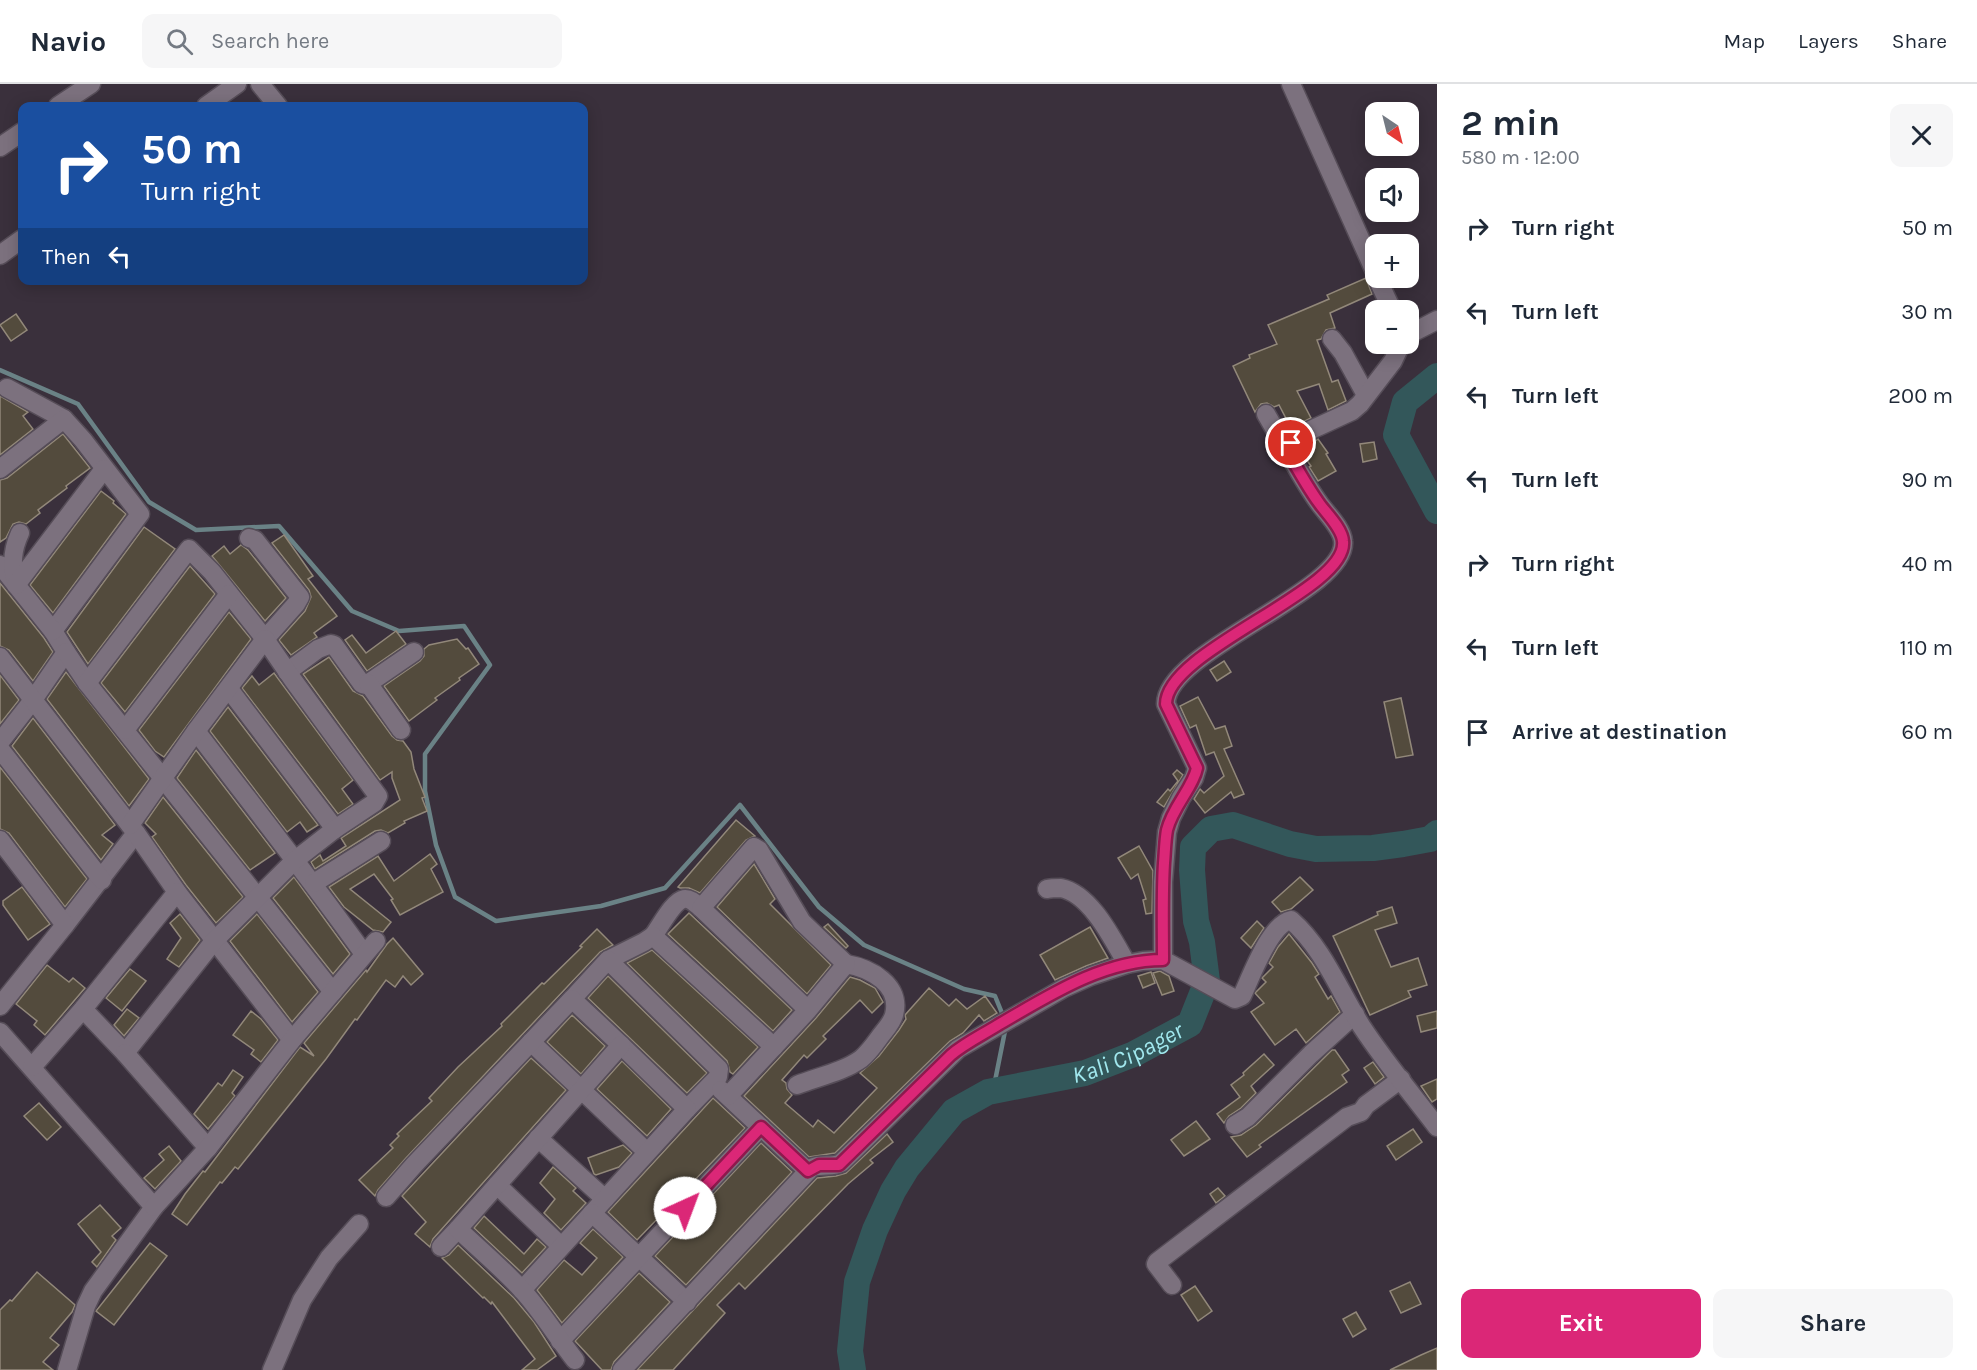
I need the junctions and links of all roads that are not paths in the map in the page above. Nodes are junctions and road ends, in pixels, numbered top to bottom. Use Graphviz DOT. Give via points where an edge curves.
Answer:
graph roads {
  1 [pos="91,84"];
  2 [pos="237,84"];
  3 [pos="260,84"];
  4 [pos="1291,84"];
  5 [pos="64,102"];
  6 [pos="212,102"];
  7 [pos="275,102"];
  8 [pos="18,135"];
  9 [pos="0,147"];
  10 [pos="1365,251"];
  11 [pos="1332,339"];
  12 [pos="1396,354"];
  13 [pos="2,390"];
  14 [pos="1366,395"];
  15 [pos="1266,414"];
  16 [pos="64,419"];
  17 [pos="1285,447"];
  18 [pos="0,469"];
  19 [pos="104,469"];
  20 [pos="20,533"];
  21 [pos="249,538"];
  22 [pos="0,565"];
  23 [pos="16,585"];
  24 [pos="229,594"];
  25 [pos="53,631"];
  26 [pos="265,639"];
  27 [pos="66,652"];
  28 [pos="414,652"];
  29 [pos="0,657"];
  30 [pos="287,672"];
  31 [pos="87,683"];
  32 [pos="369,683"];
  33 [pos="229,689"];
  34 [pos="33,700"];
  35 [pos="125,730"];
  36 [pos="401,730"];
  37 [pos="196,731"];
  38 [pos="0,742"];
  39 [pos="0,749"];
  40 [pos="163,777"];
  41 [pos="133,829"];
  42 [pos="335,829"];
  43 [pos="0,840"];
  44 [pos="381,841"];
  45 [pos="294,861"];
  46 [pos="102,879"];
  47 [pos="314,883"];
  48 [pos="1047,889"];
  49 [pos="177,892"];
  50 [pos="258,898"];
  51 [pos="701,908"];
  52 [pos="65,925"];
  53 [pos="653,936"];
  54 [pos="214,941"];
  55 [pos="608,960"];
  56 [pos="1163,960"];
  57 [pos="846,964"];
  58 [pos="1127,964"];
  59 [pos="333,993"];
  60 [pos="572,999"];
  61 [pos="0,1006"];
  62 [pos="83,1009"];
  63 [pos="808,1010"];
  64 [pos="1355,1014"];
  65 [pos="0,1032"];
  66 [pos="292,1040"];
  67 [pos="531,1042"];
  68 [pos="621,1045"];
  69 [pos="774,1047"];
  70 [pos="125,1053"];
  71 [pos="32,1067"];
  72 [pos="1401,1079"];
  73 [pos="713,1082"];
  74 [pos="796,1085"];
  75 [pos="582,1090"];
  76 [pos="728,1096"];
  77 [pos="687,1109"];
  78 [pos="1236,1125"];
  79 [pos="761,1127"];
  80 [pos="1437,1127"];
  81 [pos="538,1138"];
  82 [pos="208,1148"];
  83 [pos="648,1152"];
  84 [pos="808,1171"];
  85 [pos="496,1185"];
  86 [pos="386,1197"];
  87 [pos="604,1199"];
  88 [pos="154,1207"];
  89 [pos="592,1213"];
  90 [pos="359,1224"];
  91 [pos="458,1229"];
  92 [pos="561,1246"];
  93 [pos="441,1247"];
  94 [pos="640,1257"];
  95 [pos="1172,1285"];
  96 [pos="522,1290"];
  97 [pos="687,1302"];
  98 [pos="560,1341"];
  99 [pos="575,1367"];
  100 [pos="67,1370"];
  101 [pos="272,1370"];
  102 [pos="622,1370"];
  1 -- 5 [label="street"];
  2 -- 6 [label="street"];
  3 -- 7 [label="street"];
  4 -- 10 [label="street"];
  8 -- 9 [label="street"];
  11 -- 14 [label="street"];
  12 -- 14 [label="street"];
  13 -- 16 [label="street"];
  14 -- 17 [label="street" via="1352,411 1313,428"];
  15 -- 17 [label="street"];
  16 -- 18 [label="street"];
  16 -- 19 [label="street"];
  17 -- 56 [label="street" via="1344,542 1330,570 1217,645 1181,676 1166,696 1166,704 1197,768 1167,832"];
  19 -- 23 [label="street"];
  19 -- 25 [label="street" via="140,514"];
  20 -- 23 [label="street" via="13,557"];
  21 -- 26 [label="street" via="255,540 300,597"];
  22 -- 23 [label="street"];
  23 -- 25 [label="street"];
  24 -- 26 [label="street"];
  24 -- 31 [label="street" via="189,549"];
  24 -- 35 [label="street"];
  25 -- 27 [label="street"];
  26 -- 30 [label="street"];
  26 -- 33 [label="street"];
  27 -- 31 [label="street"];
  27 -- 34 [label="street"];
  28 -- 32 [label="street"];
  29 -- 34 [label="street"];
  30 -- 32 [label="street" via="331,644 362,684"];
  30 -- 42 [label="street" via="378,792 374,803"];
  31 -- 35 [label="street"];
  32 -- 36 [label="street"];
  33 -- 37 [label="street"];
  33 -- 42 [label="street"];
  34 -- 38 [label="street"];
  34 -- 41 [label="street"];
  35 -- 40 [label="street"];
  37 -- 40 [label="street"];
  37 -- 45 [label="street"];
  39 -- 46 [label="street"];
  40 -- 41 [label="street"];
  40 -- 50 [label="street"];
  41 -- 46 [label="street"];
  41 -- 49 [label="street"];
  42 -- 45 [label="street"];
  43 -- 52 [label="street"];
  44 -- 47 [label="street"];
  45 -- 47 [label="street"];
  45 -- 50 [label="street"];
  46 -- 52 [label="street"];
  47 -- 59 [label="street" via="370,947"];
  48 -- 58 [label="street" via="1069,891 1090,908"];
  49 -- 54 [label="street"];
  49 -- 62 [label="street"];
  50 -- 54 [label="street"];
  50 -- 59 [label="street"];
  51 -- 53 [label="street" via="683,899"];
  51 -- 57 [label="street" via="752,848 757,848 802,922"];
  51 -- 63 [label="street"];
  52 -- 61 [label="street"];
  53 -- 55 [label="street"];
  53 -- 69 [label="street"];
  54 -- 66 [label="street"];
  54 -- 70 [label="street"];
  55 -- 60 [label="street"];
  55 -- 73 [label="street" via="718,1067 719,1075"];
  56 -- 58 [label="street"];
  56 -- 64 [label="street" via="1235,999 1242,996 1273,933 1292,920 1325,961"];
  57 -- 63 [label="street"];
  57 -- 74 [label="street" via="884,980 893,993 894,1015 863,1057 852,1065"];
  58 -- 84 [label="street" via="1064,988 951,1055 841,1163 819,1165"];
  59 -- 66 [label="street"];
  60 -- 67 [label="street"];
  60 -- 68 [label="street"];
  62 -- 70 [label="street"];
  62 -- 71 [label="street"];
  63 -- 69 [label="street"];
  64 -- 72 [label="street"];
  64 -- 78 [label="street"];
  65 -- 71 [label="street"];
  66 -- 82 [label="street"];
  67 -- 75 [label="street"];
  67 -- 86 [label="street"];
  68 -- 75 [label="street"];
  68 -- 77 [label="street"];
  69 -- 76 [label="street"];
  70 -- 82 [label="street"];
  71 -- 88 [label="street"];
  72 -- 80 [label="street"];
  72 -- 95 [label="street" via="1157,1262"];
  73 -- 76 [label="street"];
  73 -- 77 [label="street"];
  75 -- 81 [label="street"];
  75 -- 83 [label="street"];
  76 -- 79 [label="street"];
  77 -- 83 [label="street"];
  79 -- 84 [label="street"];
  79 -- 94 [label="street"];
  81 -- 85 [label="street"];
  81 -- 87 [label="street"];
  82 -- 88 [label="street"];
  83 -- 87 [label="street"];
  84 -- 97 [label="street"];
  85 -- 91 [label="street"];
  85 -- 92 [label="street"];
  87 -- 89 [label="street"];
  88 -- 100 [label="street" via="93,1291"];
  89 -- 92 [label="street"];
  89 -- 94 [label="street"];
  90 -- 101 [label="street" via="329,1258 302,1300"];
  91 -- 93 [label="street"];
  91 -- 96 [label="street"];
  92 -- 96 [label="street"];
  94 -- 97 [label="street"];
  94 -- 98 [label="street"];
  96 -- 98 [label="street"];
  97 -- 102 [label="street"];
  98 -- 99 [label="street"];
}
